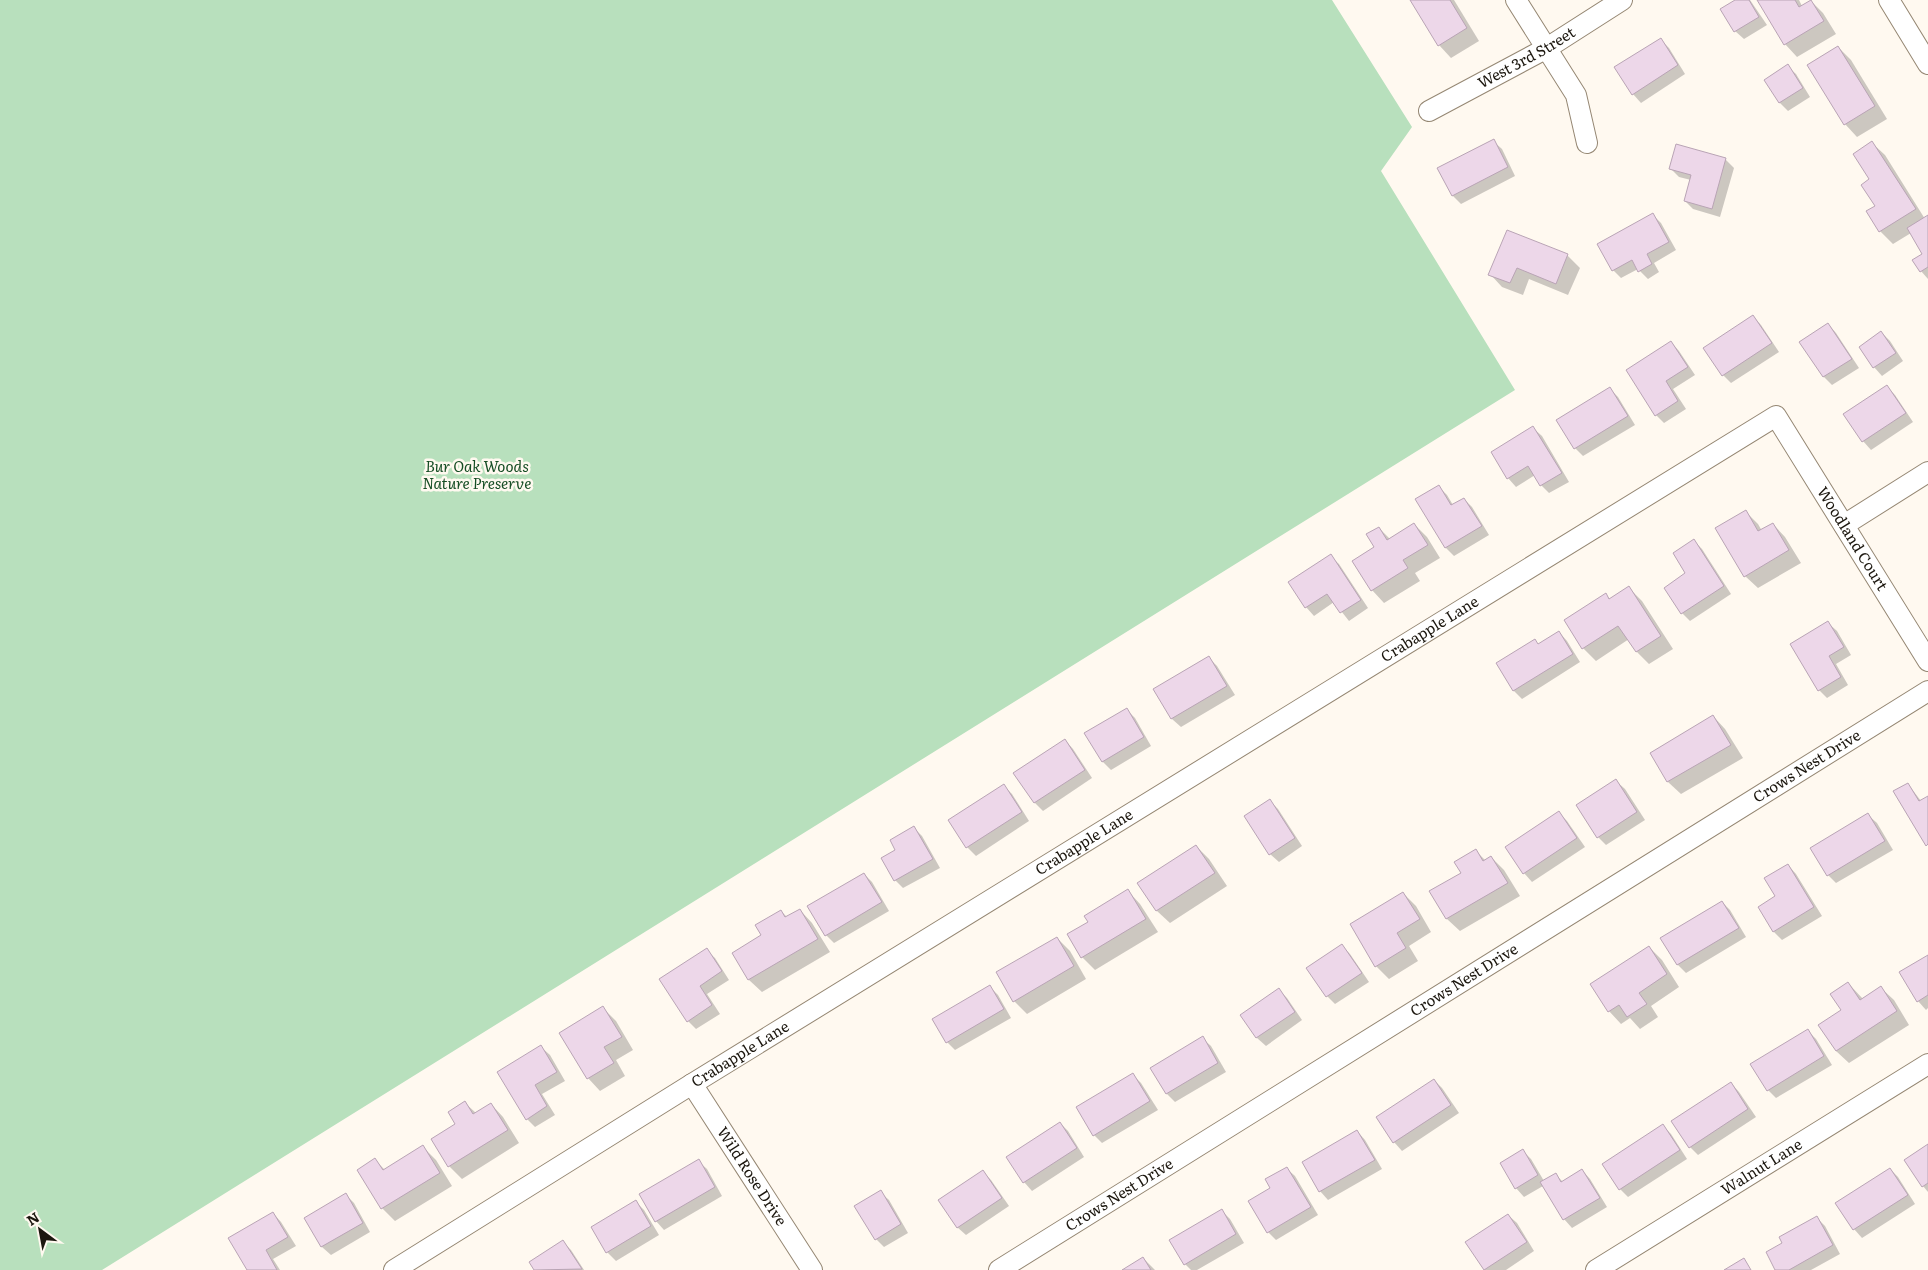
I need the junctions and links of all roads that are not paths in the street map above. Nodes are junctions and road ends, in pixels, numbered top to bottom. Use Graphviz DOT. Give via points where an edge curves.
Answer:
graph roads {
  1 [pos="1516,0"];
  2 [pos="1622,0"];
  3 [pos="1889,0"];
  4 [pos="1546,48"];
  5 [pos="1928,64"];
  6 [pos="1429,111"];
  7 [pos="1587,143"];
  8 [pos="1776,416"];
  9 [pos="1928,472"];
  10 [pos="1844,525"];
  11 [pos="1928,661"];
  12 [pos="1928,691"];
  13 [pos="1928,1064"];
  14 [pos="692,1084"];
  15 [pos="394,1270"];
  16 [pos="812,1270"];
  17 [pos="999,1270"];
  18 [pos="1596,1270"];
  1 -- 4 [label="street"];
  2 -- 4 [label="street, West 3rd Street"];
  3 -- 5 [label="street"];
  4 -- 6 [label="street, West 3rd Street"];
  4 -- 7 [label="street" via="1576,95"];
  8 -- 10 [label="street, Woodland Court"];
  8 -- 14 [label="street, Crabapple Lane"];
  9 -- 10 [label="street"];
  10 -- 11 [label="street, Woodland Court"];
  12 -- 17 [label="street, Crows Nest Drive"];
  13 -- 18 [label="street, Walnut Lane"];
  14 -- 15 [label="street, Crabapple Lane"];
  14 -- 16 [label="street, Wild Rose Drive"];
}
